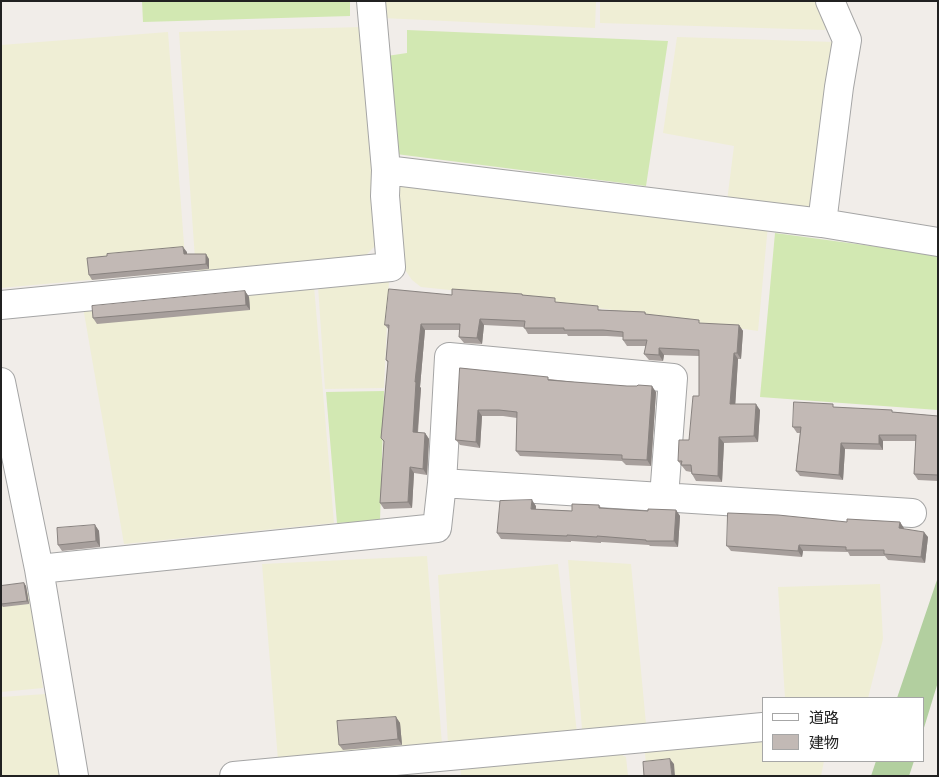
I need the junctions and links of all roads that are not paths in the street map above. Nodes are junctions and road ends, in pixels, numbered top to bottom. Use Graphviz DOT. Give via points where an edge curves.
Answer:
graph roads {
  1 [pos="371,1"];
  2 [pos="830,1"];
  3 [pos="386,170"];
  4 [pos="822,223"];
  5 [pos="938,242"];
  6 [pos="1,305"];
  7 [pos="1,382"];
  8 [pos="442,483"];
  9 [pos="664,497"];
  10 [pos="912,513"];
  11 [pos="39,569"];
  12 [pos="762,727"];
  13 [pos="74,776"];
  14 [pos="234,776"];
  1 -- 3 [label="street"];
  2 -- 4 [label="street" via="847,40"];
  3 -- 4 [label="street"];
  3 -- 6 [label="street" via="391,267"];
  4 -- 5 [label="street"];
  7 -- 11 [label="street"];
  8 -- 9 [label="street"];
  8 -- 9 [label="street" via="448,357 673,378"];
  8 -- 11 [label="street" via="437,528"];
  9 -- 10 [label="street"];
  11 -- 13 [label="street"];
  12 -- 14 [label="street"];
}
